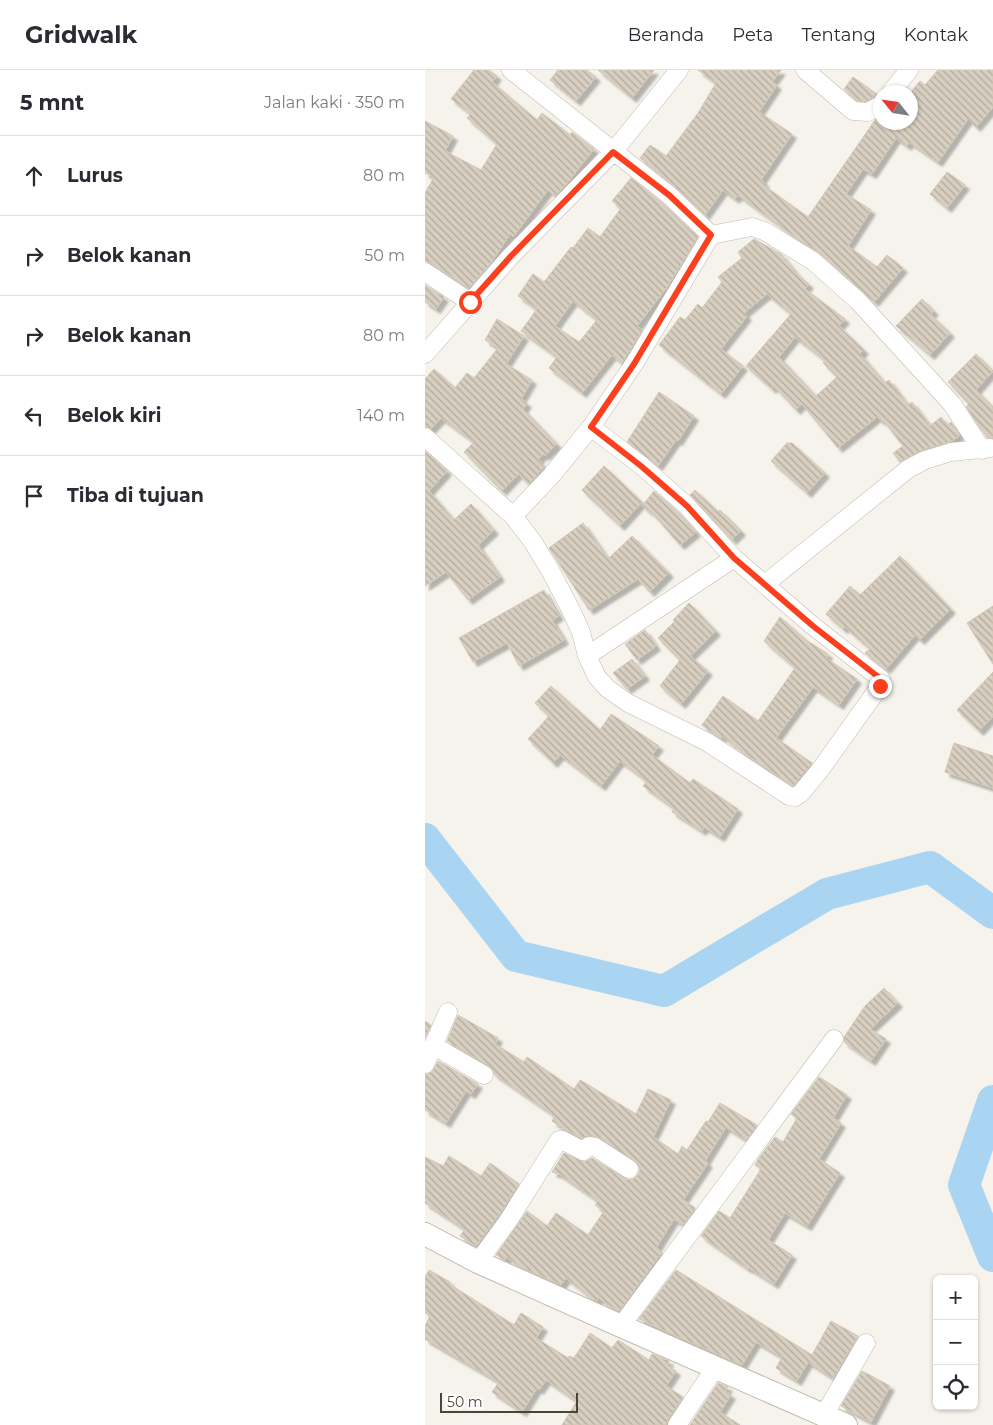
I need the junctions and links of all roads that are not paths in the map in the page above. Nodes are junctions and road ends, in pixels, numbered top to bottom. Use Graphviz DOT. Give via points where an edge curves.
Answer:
graph roads {
  1 [pos="511,70"];
  2 [pos="679,70"];
  3 [pos="805,70"];
  4 [pos="909,70"];
  5 [pos="897,85"];
  6 [pos="873,109"];
  7 [pos="613,152"];
  8 [pos="711,235"];
  9 [pos="425,272"];
  10 [pos="470,302"];
  11 [pos="425,354"];
  12 [pos="591,427"];
  13 [pos="425,437"];
  14 [pos="987,449"];
  15 [pos="513,516"];
  16 [pos="734,558"];
  17 [pos="765,584"];
  18 [pos="587,656"];
  19 [pos="449,1012"];
  20 [pos="834,1039"];
  21 [pos="434,1046"];
  22 [pos="425,1064"];
  23 [pos="484,1075"];
  24 [pos="629,1169"];
  25 [pos="425,1234"];
  26 [pos="478,1262"];
  27 [pos="621,1326"];
  28 [pos="866,1343"];
  29 [pos="715,1368"];
  30 [pos="824,1415"];
  31 [pos="677,1425"];
  32 [pos="846,1425"];
  1 -- 7 [label="street"];
  2 -- 7 [label="street"];
  3 -- 6 [label="street" via="853,111"];
  4 -- 5 [label="street"];
  7 -- 8 [label="street" via="669,195"];
  7 -- 10 [label="street"];
  8 -- 12 [label="street" via="634,364"];
  8 -- 14 [label="street" via="752,227 764,230 813,261 858,300 952,404"];
  9 -- 10 [label="street"];
  10 -- 11 [label="street"];
  12 -- 15 [label="street"];
  12 -- 16 [label="street" via="687,506"];
  13 -- 15 [label="street"];
  14 -- 17 [label="street" via="951,452 908,469"];
  15 -- 18 [label="street" via="551,570 581,632"];
  16 -- 17 [label="street"];
  16 -- 18 [label="street"];
  17 -- 18 [label="street" via="881,679 880,686 820,770 795,798 707,742 628,703 597,677"];
  19 -- 21 [label="street"];
  20 -- 27 [label="street"];
  21 -- 22 [label="street"];
  21 -- 23 [label="street"];
  24 -- 26 [label="street" via="595,1147 583,1150 559,1140"];
  25 -- 26 [label="street"];
  26 -- 27 [label="street"];
  27 -- 29 [label="street"];
  28 -- 30 [label="street"];
  29 -- 30 [label="street"];
  29 -- 31 [label="street"];
  30 -- 32 [label="street"];
}
